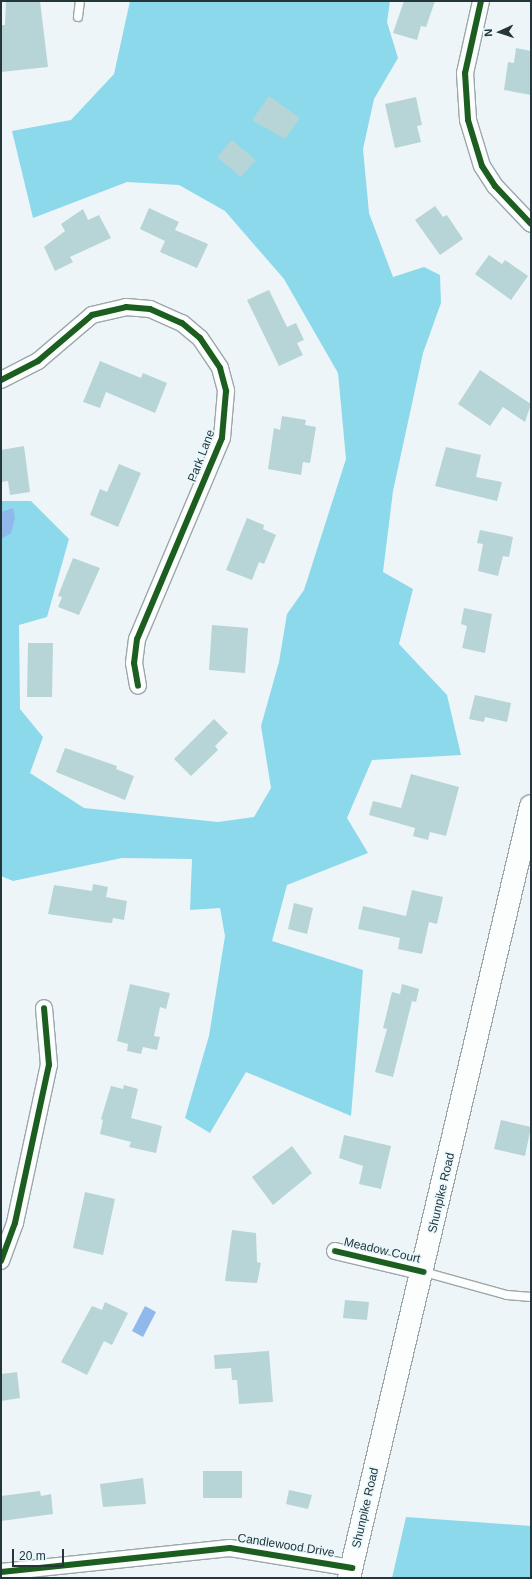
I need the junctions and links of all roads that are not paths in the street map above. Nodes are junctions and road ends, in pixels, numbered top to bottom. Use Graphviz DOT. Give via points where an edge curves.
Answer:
graph roads {
  1 [pos="80,1"];
  2 [pos="481,1"];
  3 [pos="78,17"];
  4 [pos="531,224"];
  5 [pos="1,380"];
  6 [pos="138,686"];
  7 [pos="531,806"];
  8 [pos="44,1008"];
  9 [pos="335,1251"];
  10 [pos="1,1261"];
  11 [pos="424,1272"];
  12 [pos="531,1297"];
  13 [pos="1,1572"];
  14 [pos="351,1573"];
  15 [pos="23,1574"];
  1 -- 3 [label="lane"];
  2 -- 4 [label="street" via="465,73 468,120 482,166 495,186"];
  5 -- 6 [label="street, Park Lane" via="38,361 92,315 126,306 150,309 182,323 200,338 220,368 226,391 222,438 137,639 134,663"];
  7 -- 11 [label="main road, Shunpike Road"];
  8 -- 10 [label="street" via="49,1065 15,1224"];
  9 -- 11 [label="street, Meadow Court"];
  11 -- 12 [label="lane" via="507,1295"];
  11 -- 14 [label="main road, Shunpike Road"];
  13 -- 15 [label="street, Candlewood Drive"];
  14 -- 15 [label="street, Candlewood Drive" via="230,1548"];
}
